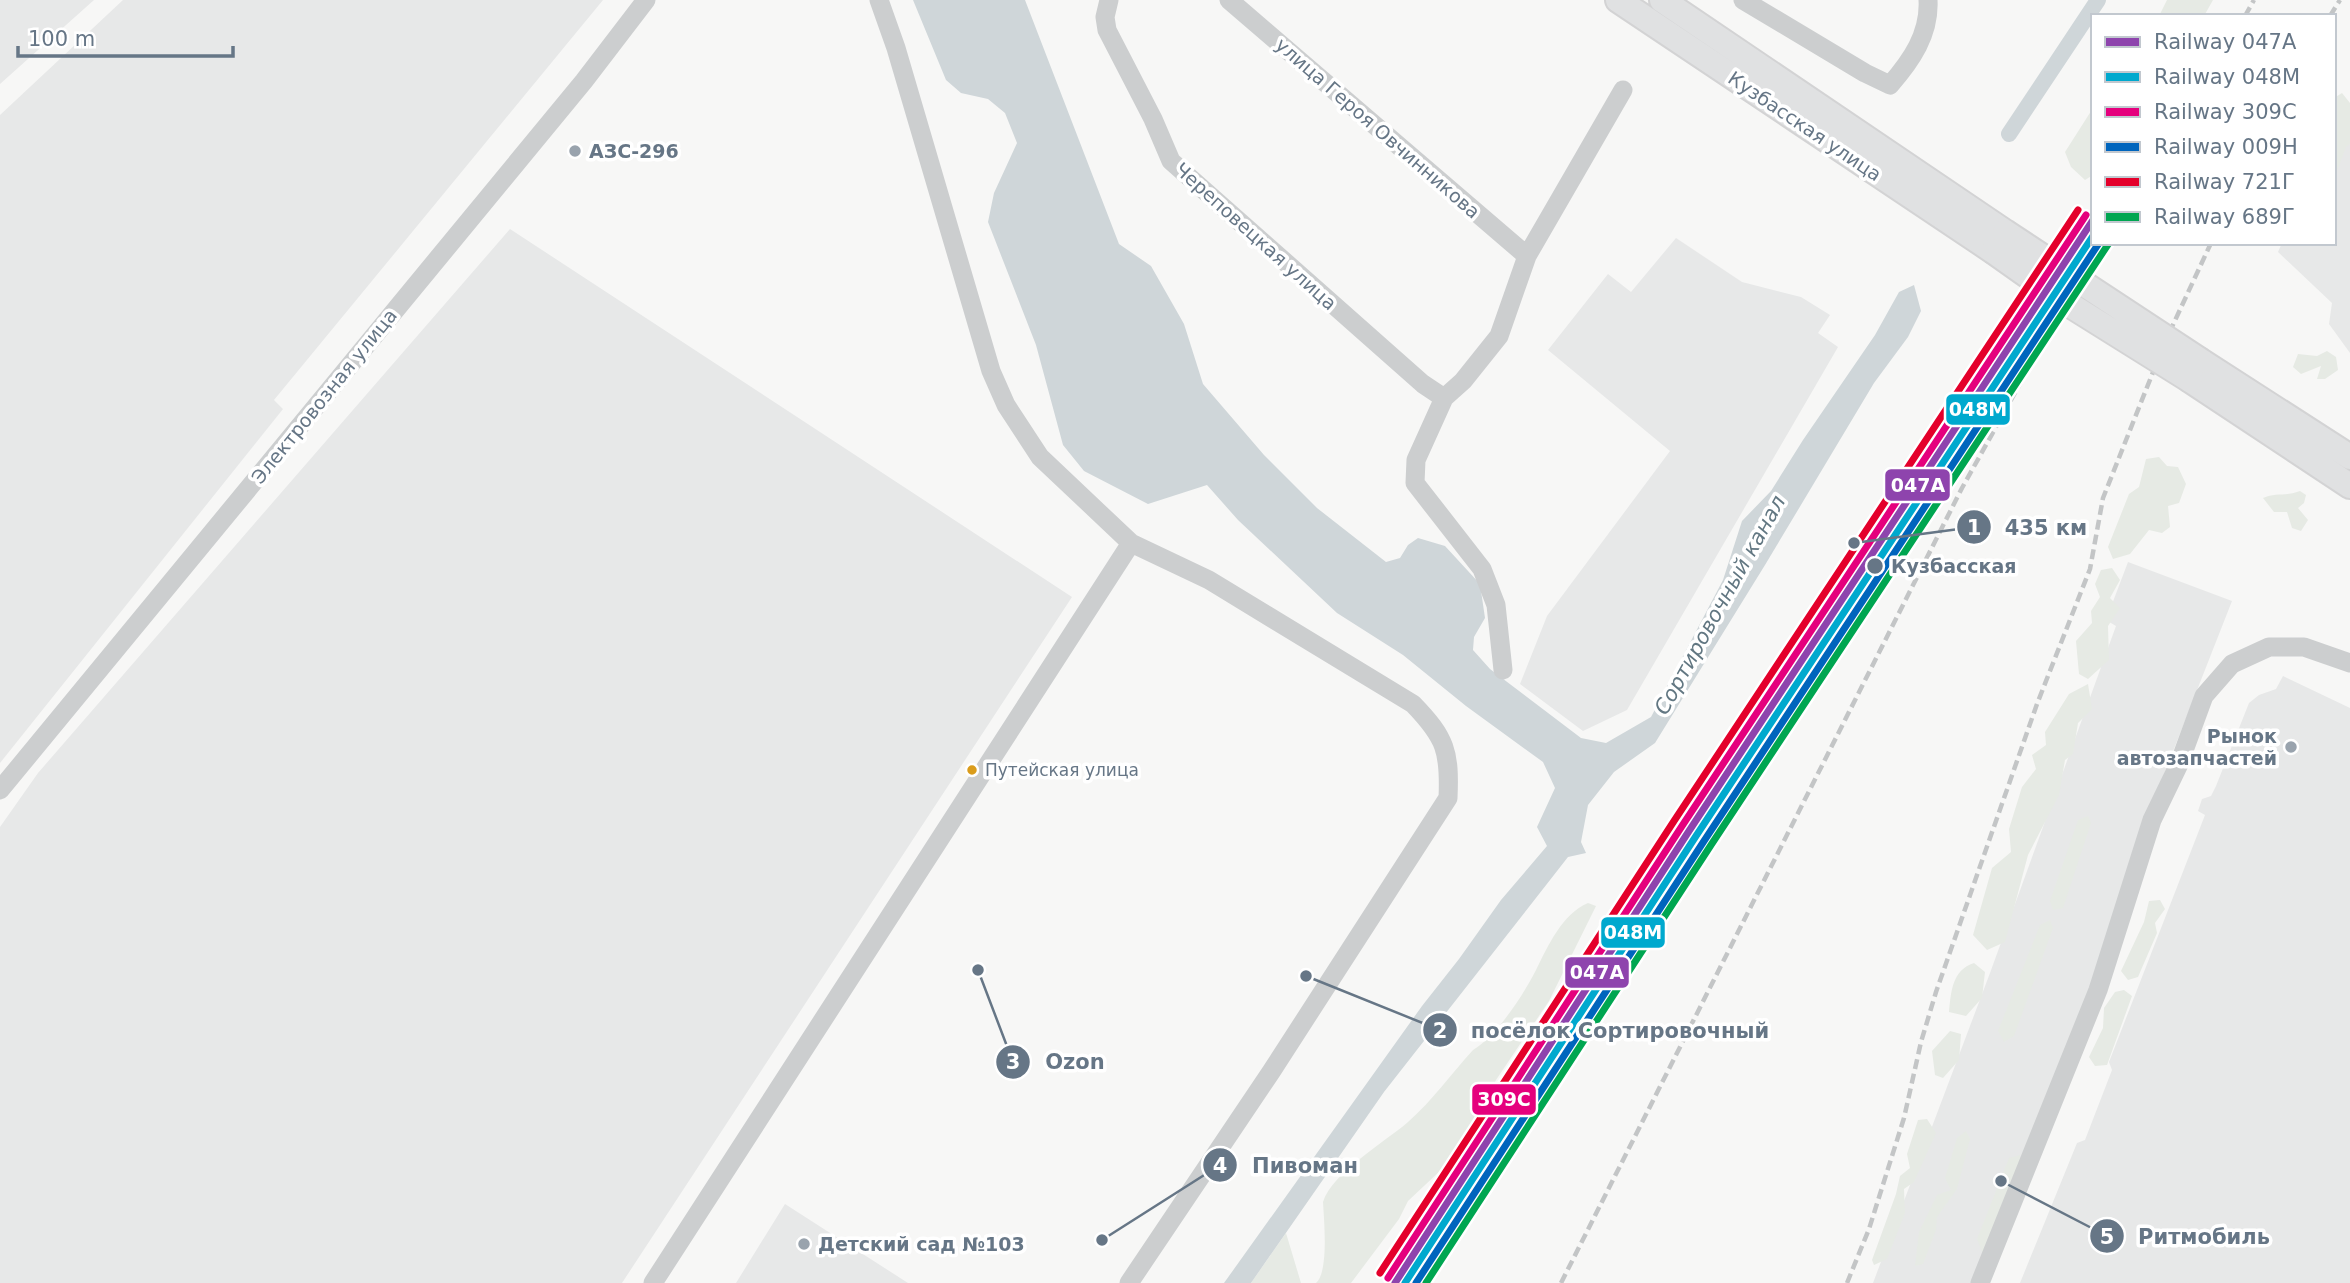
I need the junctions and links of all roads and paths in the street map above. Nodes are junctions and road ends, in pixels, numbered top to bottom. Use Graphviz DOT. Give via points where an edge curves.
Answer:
graph roads {
  1 [pos="646,0"];
  2 [pos="879,0"];
  3 [pos="1109,0"];
  4 [pos="1229,0"];
  5 [pos="1618,0"];
  6 [pos="1662,0"];
  7 [pos="1743,0"];
  8 [pos="1928,0"];
  9 [pos="1623,90"];
  10 [pos="1999,242"];
  11 [pos="1527,256"];
  12 [pos="2195,370"];
  13 [pos="1444,398"];
  14 [pos="2350,457"];
  15 [pos="2350,486"];
  16 [pos="1131,543"];
  17 [pos="2350,663"];
  18 [pos="1503,670"];
  19 [pos="0,790"];
  20 [pos="653,1283"];
  21 [pos="1129,1283"];
  22 [pos="1980,1283"];
  1 -- 19 [label="street, Электровозная улица"];
  2 -- 16 [label="street" via="991,371 1006,405 1040,457"];
  3 -- 13 [label="street, Череповецкая улица" via="1107,30 1171,161"];
  4 -- 11 [label="street, улица Героя Овчинникова"];
  5 -- 10 [label="main road, Кузбасская улица"];
  6 -- 10 [label="main road, Кузбасская улица"];
  7 -- 8 [label="street" via="1890,85 1914,57 1925,28"];
  9 -- 11 [label="street"];
  10 -- 12 [label="main road, bridge"];
  11 -- 13 [label="street" via="1499,336 1463,382"];
  12 -- 14 [label="main road"];
  12 -- 15 [label="main road"];
  13 -- 18 [label="street" via="1416,460 1415,483 1482,569 1496,605"];
  16 -- 20 [label="street"];
  16 -- 21 [label="street" via="1209,580 1413,704 1435,727 1447,751 1448,798"];
  17 -- 22 [label="street" via="2304,647 2269,647 2232,664 2204,695 2152,820 2098,990"];
}
